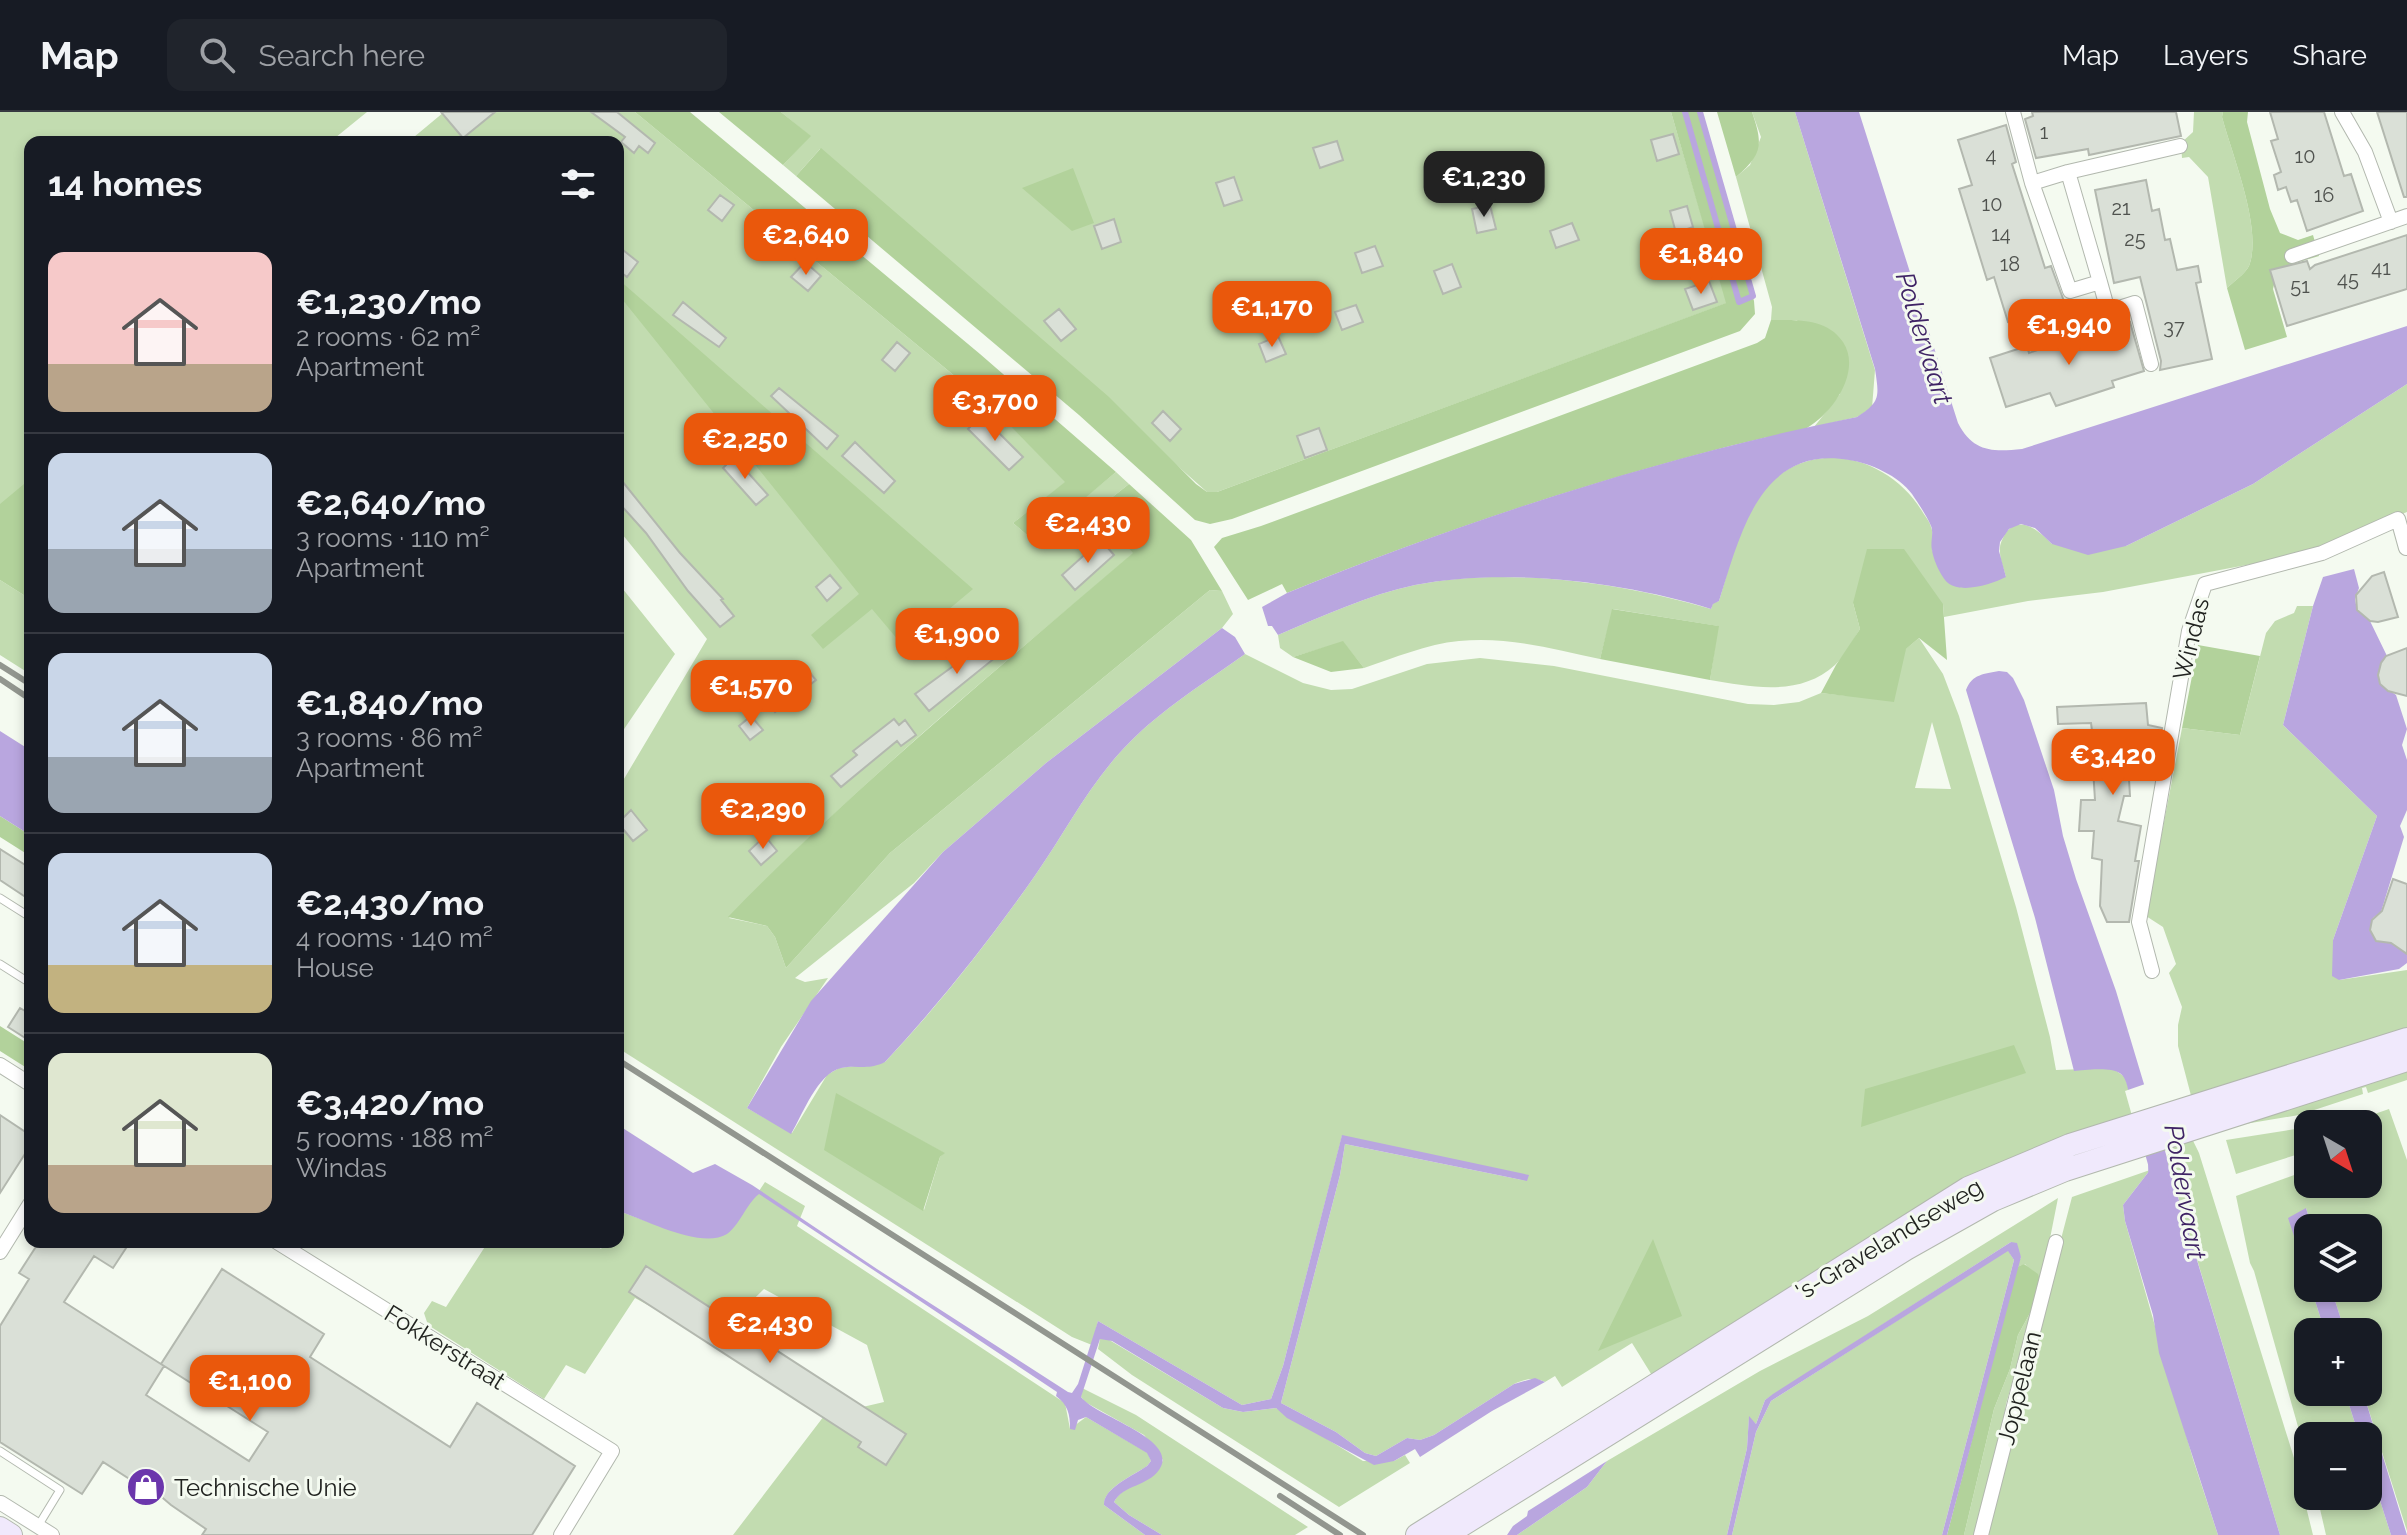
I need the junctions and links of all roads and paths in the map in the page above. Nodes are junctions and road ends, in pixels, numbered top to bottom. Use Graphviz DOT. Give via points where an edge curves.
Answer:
graph roads {
  1 [pos="2013,112"];
  2 [pos="2342,112"];
  3 [pos="2180,146"];
  4 [pos="2068,172"];
  5 [pos="2032,183"];
  6 [pos="2407,216"];
  7 [pos="2391,222"];
  8 [pos="2292,256"];
  9 [pos="2100,282"];
  10 [pos="2108,311"];
  11 [pos="2031,336"];
  12 [pos="2151,364"];
  13 [pos="2407,549"];
  14 [pos="0,898"];
  15 [pos="24,913"];
  16 [pos="0,964"];
  17 [pos="2152,971"];
  18 [pos="24,979"];
  19 [pos="2407,1039"];
  20 [pos="2407,1060"];
  21 [pos="0,1065"];
  22 [pos="24,1080"];
  23 [pos="2205,1114"];
  24 [pos="2139,1134"];
  25 [pos="24,1214"];
  26 [pos="2056,1242"];
  27 [pos="287,1248"];
  28 [pos="0,1252"];
  29 [pos="0,1451"];
  30 [pos="0,1504"];
  31 [pos="38,1527"];
  32 [pos="0,1528"];
  33 [pos="11,1535"];
  34 [pos="52,1535"];
  35 [pos="561,1535"];
  36 [pos="1417,1535"];
  37 [pos="1446,1535"];
  38 [pos="1981,1535"];
  1 -- 5 [label="street"];
  2 -- 7 [label="street" via="2365,152"];
  3 -- 4 [label="street"];
  4 -- 5 [label="street"];
  4 -- 9 [label="street"];
  5 -- 9 [label="street" via="2070,291"];
  6 -- 7 [label="street"];
  7 -- 8 [label="street"];
  9 -- 10 [label="street"];
  10 -- 11 [label="street"];
  10 -- 12 [label="street" via="2135,303"];
  13 -- 17 [label="street, Windas" via="2398,519 2322,553 2205,584 2189,631 2139,922"];
  14 -- 15 [label="lane"];
  16 -- 18 [label="lane"];
  19 -- 23 [label="main road, 's-Gravelandseweg"];
  20 -- 23 [label="main road, 's-Gravelandseweg"];
  21 -- 22 [label="street"];
  23 -- 24 [label="main road, 's-Gravelandseweg"];
  24 -- 36 [label="main road, 's-Gravelandseweg" via="2044,1154 1968,1188"];
  24 -- 37 [label="main road, 's-Gravelandseweg" via="1954,1220"];
  25 -- 28 [label="street"];
  26 -- 38 [label="street, Joppelaan"];
  27 -- 35 [label="street, Fokkerstraat" via="612,1451"];
  29 -- 31 [label="lane" via="60,1490"];
  30 -- 31 [label="street"];
  31 -- 34 [label="street"];
  32 -- 33 [label="main road"];
}
